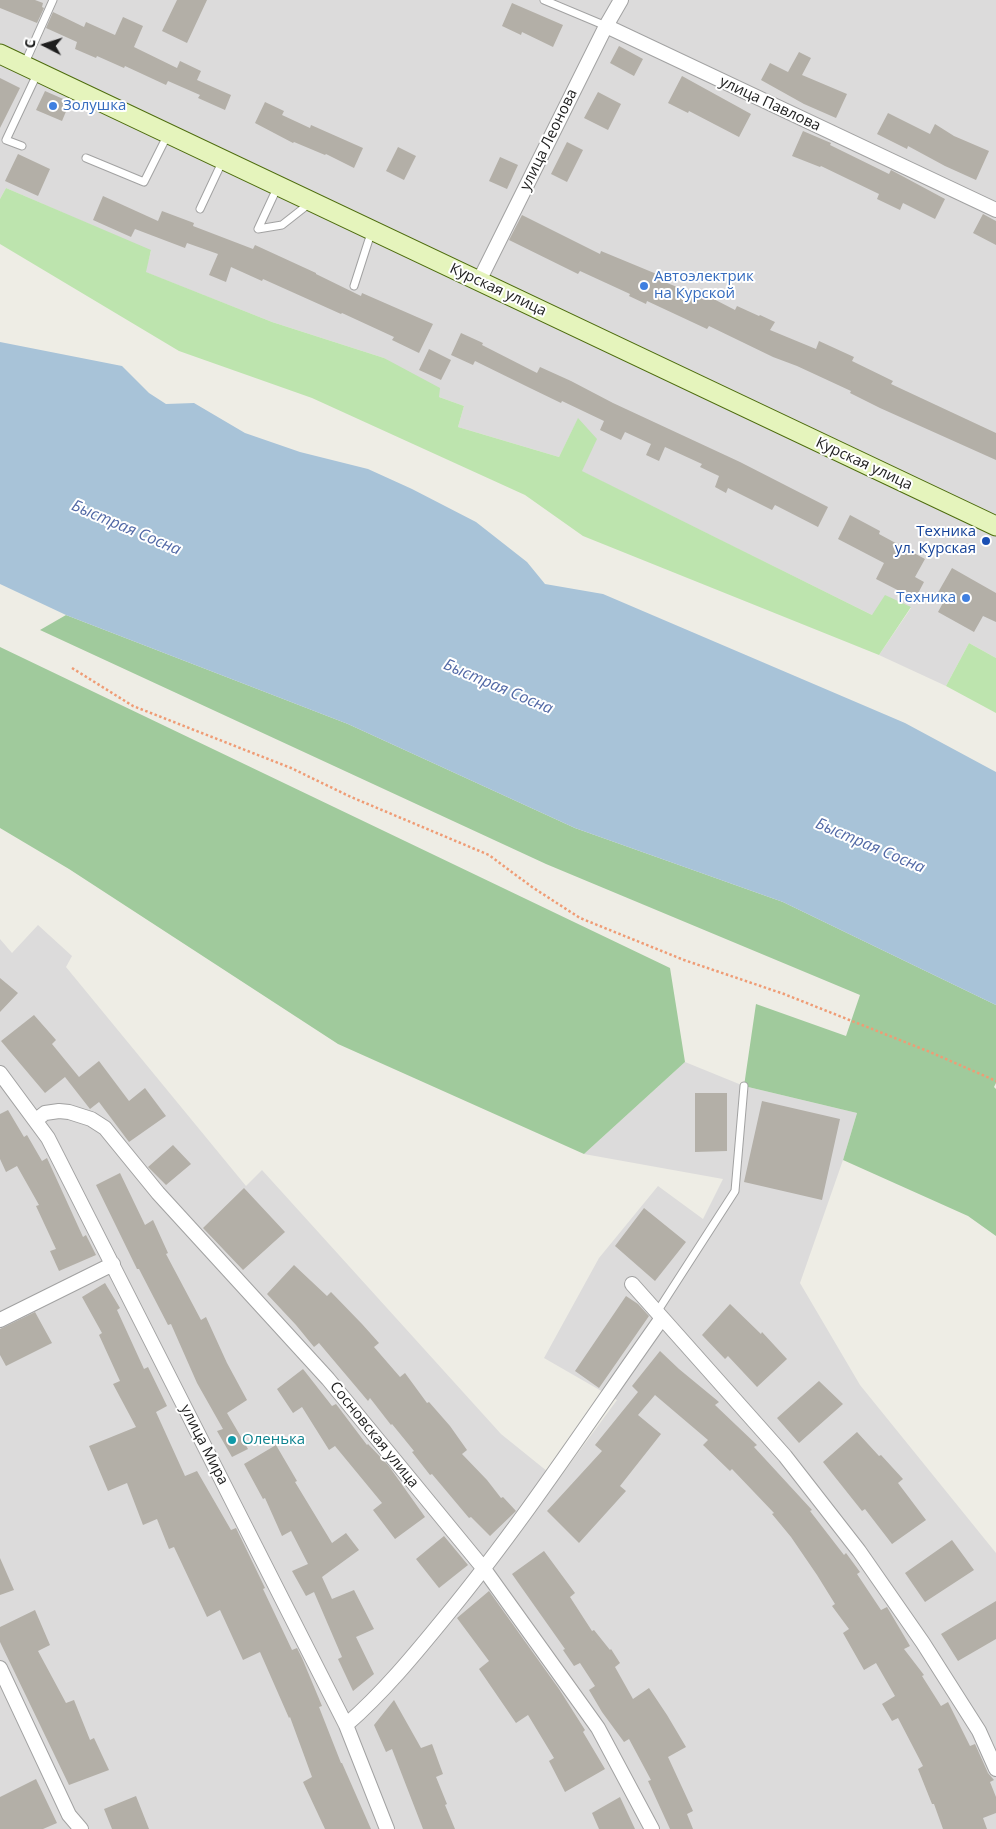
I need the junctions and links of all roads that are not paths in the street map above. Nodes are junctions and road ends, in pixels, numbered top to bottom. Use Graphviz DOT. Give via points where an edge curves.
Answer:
graph roads {
  1 [pos="53,0"];
  2 [pos="544,0"];
  3 [pos="621,0"];
  4 [pos="606,26"];
  5 [pos="0,54"];
  6 [pos="31,68"];
  7 [pos="168,133"];
  8 [pos="22,146"];
  9 [pos="86,158"];
  10 [pos="223,160"];
  11 [pos="278,186"];
  12 [pos="312,202"];
  13 [pos="200,208"];
  14 [pos="996,210"];
  15 [pos="372,230"];
  16 [pos="479,281"];
  17 [pos="354,286"];
  18 [pos="996,526"];
  19 [pos="0,1073"];
  20 [pos="744,1086"];
  21 [pos="36,1120"];
  22 [pos="113,1264"];
  23 [pos="632,1284"];
  24 [pos="659,1315"];
  25 [pos="0,1320"];
  26 [pos="484,1570"];
  27 [pos="0,1668"];
  28 [pos="346,1724"];
  29 [pos="996,1769"];
  30 [pos="79,1829"];
  31 [pos="387,1829"];
  32 [pos="652,1829"];
  1 -- 6 [label="lane"];
  2 -- 4 [label="lane, улица Павлова"];
  3 -- 4 [label="street, улица Леонова"];
  4 -- 14 [label="street, улица Павлова"];
  4 -- 16 [label="street, улица Леонова"];
  5 -- 6 [label="street, Курская улица"];
  6 -- 7 [label="street, Курская улица"];
  6 -- 8 [label="lane" via="6,140"];
  7 -- 9 [label="lane" via="144,182"];
  7 -- 10 [label="street, Курская улица"];
  10 -- 11 [label="street, Курская улица"];
  10 -- 13 [label="lane"];
  11 -- 12 [label="street, Курская улица"];
  11 -- 12 [label="lane" via="258,229 282,225"];
  12 -- 15 [label="street, Курская улица"];
  15 -- 16 [label="street, Курская улица"];
  15 -- 17 [label="lane"];
  16 -- 18 [label="street, Курская улица"];
  19 -- 21 [label="street, улица Мира"];
  20 -- 24 [label="lane" via="735,1191"];
  21 -- 22 [label="street, улица Мира"];
  21 -- 26 [label="street, Сосновская улица" via="46,1113 69,1112 92,1119 105,1128 158,1193 328,1379"];
  22 -- 25 [label="street"];
  22 -- 28 [label="street, улица Мира"];
  23 -- 24 [label="street"];
  24 -- 26 [label="street"];
  24 -- 29 [label="street" via="785,1456 859,1551 979,1731"];
  26 -- 28 [label="street" via="415,1655"];
  26 -- 32 [label="street, Сосновская улица" via="598,1728"];
  27 -- 30 [label="street"];
  28 -- 31 [label="street, улица Мира"];
}
